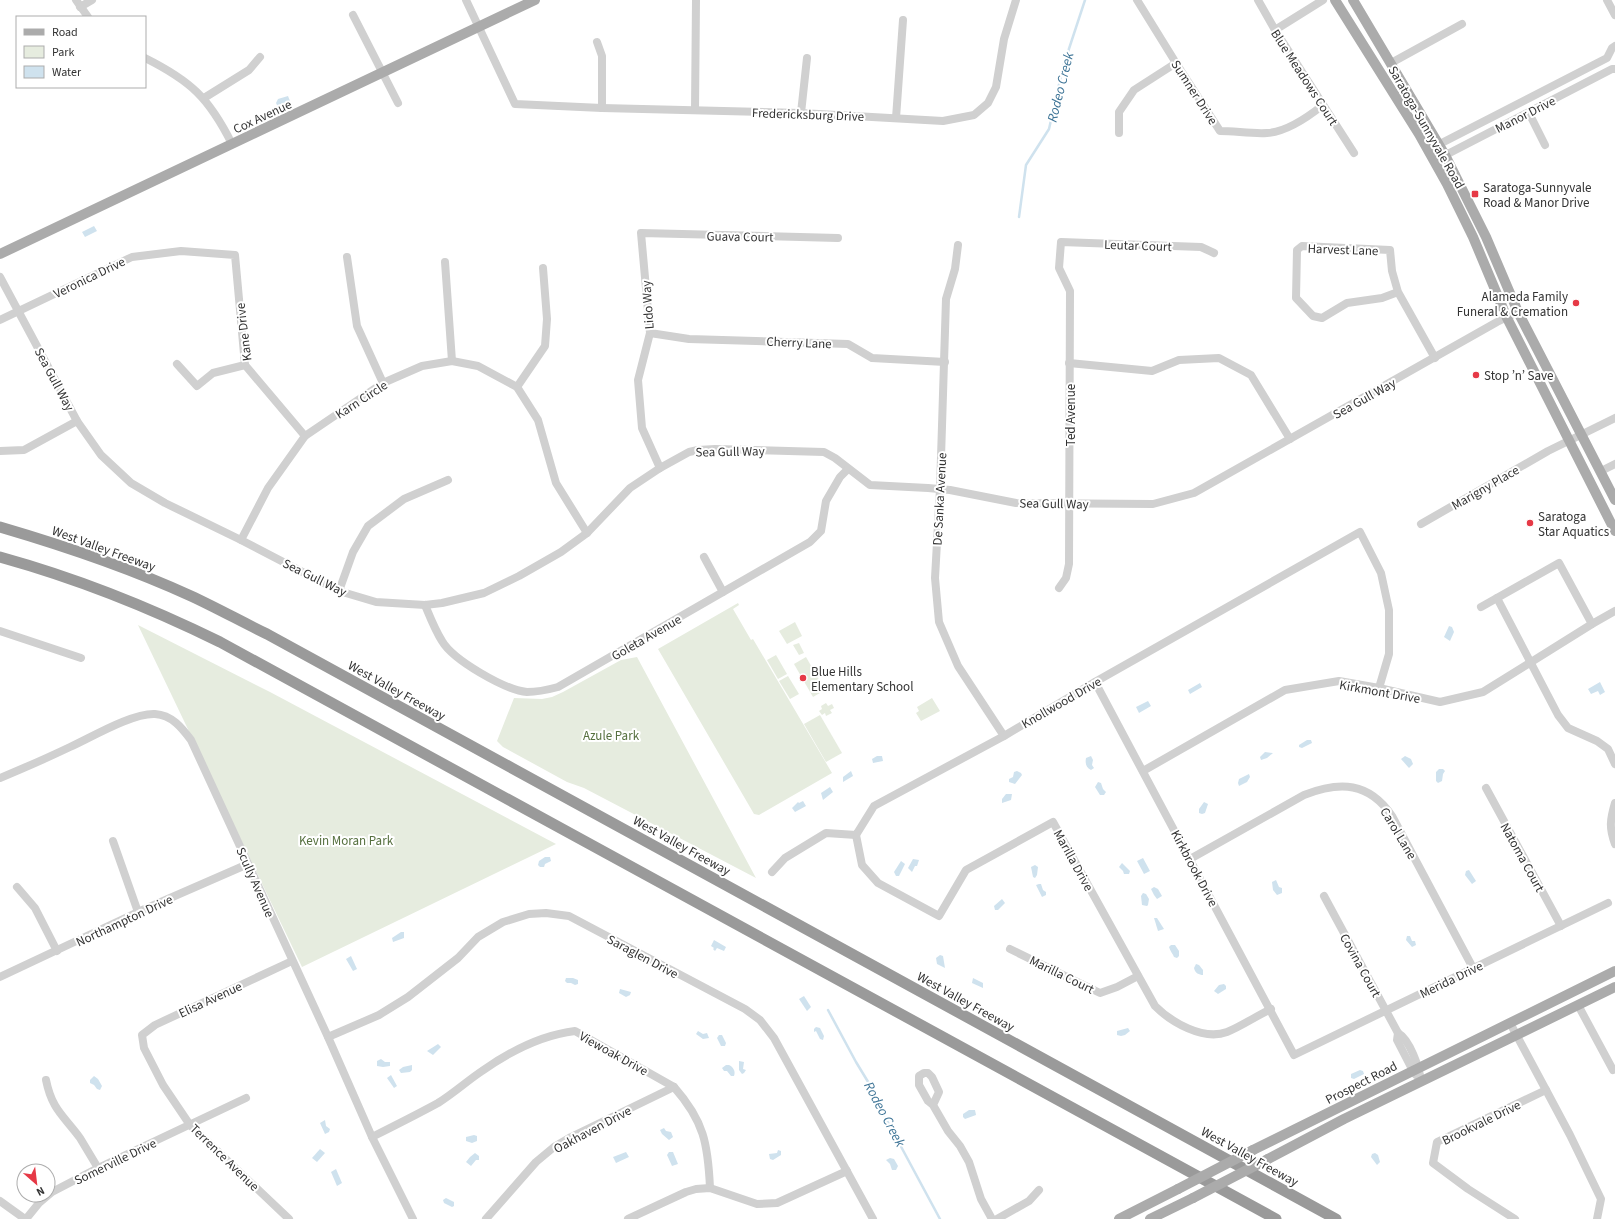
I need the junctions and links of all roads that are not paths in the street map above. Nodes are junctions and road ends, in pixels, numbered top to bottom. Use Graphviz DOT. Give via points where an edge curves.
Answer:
graph roads {
  1 [pos="92,0"];
  2 [pos="466,0"];
  3 [pos="536,0"];
  4 [pos="696,0"];
  5 [pos="1016,0"];
  6 [pos="1137,0"];
  7 [pos="1258,0"];
  8 [pos="1322,0"];
  9 [pos="1335,0"];
  10 [pos="1353,0"];
  11 [pos="1607,0"];
  12 [pos="78,3"];
  13 [pos="352,14"];
  14 [pos="1615,15"];
  15 [pos="87,16"];
  16 [pos="903,20"];
  17 [pos="1462,24"];
  18 [pos="479,27"];
  19 [pos="1275,30"];
  20 [pos="597,42"];
  21 [pos="1615,46"];
  22 [pos="260,57"];
  23 [pos="807,58"];
  24 [pos="1607,58"];
  25 [pos="146,59"];
  26 [pos="1176,63"];
  27 [pos="1391,63"];
  28 [pos="1613,69"];
  29 [pos="382,73"];
  30 [pos="1561,82"];
  31 [pos="1567,92"];
  32 [pos="204,98"];
  33 [pos="398,103"];
  34 [pos="1323,105"];
  35 [pos="602,108"];
  36 [pos="695,110"];
  37 [pos="1503,112"];
  38 [pos="800,113"];
  39 [pos="1529,113"];
  40 [pos="896,118"];
  41 [pos="1509,123"];
  42 [pos="1119,133"];
  43 [pos="232,144"];
  44 [pos="1439,144"];
  45 [pos="1545,145"];
  46 [pos="1428,150"];
  47 [pos="1354,153"];
  48 [pos="1445,155"];
  49 [pos="1434,161"];
  50 [pos="641,233"];
  51 [pos="838,238"];
  52 [pos="1061,242"];
  53 [pos="958,245"];
  54 [pos="1214,253"];
  55 [pos="0,254"];
  56 [pos="235,255"];
  57 [pos="347,257"];
  58 [pos="445,262"];
  59 [pos="543,268"];
  60 [pos="0,277"];
  61 [pos="1398,292"];
  62 [pos="18,311"];
  63 [pos="1518,312"];
  64 [pos="1507,318"];
  65 [pos="0,320"];
  66 [pos="650,333"];
  67 [pos="1435,358"];
  68 [pos="452,361"];
  69 [pos="945,362"];
  70 [pos="1070,362"];
  71 [pos="177,364"];
  72 [pos="245,365"];
  73 [pos="383,383"];
  74 [pos="517,387"];
  75 [pos="1615,418"];
  76 [pos="77,421"];
  77 [pos="305,436"];
  78 [pos="1581,436"];
  79 [pos="1290,439"];
  80 [pos="1569,442"];
  81 [pos="0,452"];
  82 [pos="1615,464"];
  83 [pos="660,468"];
  84 [pos="848,469"];
  85 [pos="1601,472"];
  86 [pos="448,480"];
  87 [pos="940,489"];
  88 [pos="1615,500"];
  89 [pos="1070,503"];
  90 [pos="1421,524"];
  91 [pos="0,527"];
  92 [pos="1615,532"];
  93 [pos="587,533"];
  94 [pos="241,540"];
  95 [pos="0,557"];
  96 [pos="704,557"];
  97 [pos="1059,588"];
  98 [pos="339,591"];
  99 [pos="723,592"];
  100 [pos="1497,598"];
  101 [pos="424,605"];
  102 [pos="1481,607"];
  103 [pos="1615,611"];
  104 [pos="1592,624"];
  105 [pos="0,631"];
  106 [pos="81,658"];
  107 [pos="1531,663"];
  108 [pos="1095,682"];
  109 [pos="1379,688"];
  110 [pos="1004,736"];
  111 [pos="1615,764"];
  112 [pos="1143,771"];
  113 [pos="0,778"];
  114 [pos="1486,788"];
  115 [pos="1615,803"];
  116 [pos="856,835"];
  117 [pos="113,841"];
  118 [pos="1615,844"];
  119 [pos="1190,860"];
  120 [pos="248,864"];
  121 [pos="772,872"];
  122 [pos="17,886"];
  123 [pos="1324,896"];
  124 [pos="1608,903"];
  125 [pos="138,912"];
  126 [pos="1561,926"];
  127 [pos="1010,949"];
  128 [pos="57,951"];
  129 [pos="292,961"];
  130 [pos="1473,968"];
  131 [pos="1615,971"];
  132 [pos="1138,976"];
  133 [pos="0,977"];
  134 [pos="1615,987"];
  135 [pos="1578,1005"];
  136 [pos="1271,1009"];
  137 [pos="1386,1010"];
  138 [pos="1510,1023"];
  139 [pos="1517,1034"];
  140 [pos="328,1037"];
  141 [pos="144,1048"];
  142 [pos="1294,1055"];
  143 [pos="1416,1069"];
  144 [pos="1612,1070"];
  145 [pos="46,1080"];
  146 [pos="1422,1081"];
  147 [pos="674,1087"];
  148 [pos="1546,1090"];
  149 [pos="246,1098"];
  150 [pos="934,1105"];
  151 [pos="190,1125"];
  152 [pos="372,1137"];
  153 [pos="98,1168"];
  154 [pos="847,1171"];
  155 [pos="710,1188"];
  156 [pos="1039,1190"];
  157 [pos="0,1201"];
  158 [pos="26,1219"];
  159 [pos="289,1219"];
  160 [pos="412,1219"];
  161 [pos="486,1219"];
  162 [pos="628,1219"];
  163 [pos="873,1219"];
  164 [pos="992,1219"];
  165 [pos="997,1219"];
  166 [pos="1119,1219"];
  167 [pos="1150,1219"];
  168 [pos="1276,1219"];
  169 [pos="1336,1219"];
  170 [pos="1514,1219"];
  171 [pos="1597,1219"];
  1 -- 12 [label="street"];
  2 -- 18 [label="street"];
  3 -- 18 [label="main road, Cox Avenue"];
  4 -- 36 [label="street"];
  5 -- 40 [label="street, Fredericksburg Drive" via="1004,39 996,87 988,103 974,115 943,122"];
  6 -- 26 [label="street, Sumner Drive"];
  7 -- 19 [label="street, Blue Meadows Court"];
  8 -- 19 [label="street"];
  9 -- 46 [label="main road, Saratoga-Sunnyvale Road"];
  10 -- 27 [label="main road, Saratoga-Sunnyvale Road"];
  11 -- 14 [label="street"];
  12 -- 15 [label="street"];
  13 -- 29 [label="street"];
  16 -- 40 [label="street"];
  17 -- 27 [label="street"];
  18 -- 29 [label="main road, Cox Avenue"];
  18 -- 35 [label="street, Fredericksburg Drive" via="515,104"];
  19 -- 34 [label="street, Blue Meadows Court"];
  20 -- 35 [label="street" via="602,56"];
  21 -- 24 [label="street"];
  22 -- 32 [label="street" via="249,70"];
  23 -- 38 [label="street"];
  24 -- 28 [label="street"];
  24 -- 30 [label="street"];
  25 -- 32 [label="street" via="186,81"];
  26 -- 34 [label="street, Sumner Drive" via="1220,131 1279,131 1290,127"];
  26 -- 42 [label="street" via="1134,90 1119,112"];
  27 -- 44 [label="main road, Saratoga-Sunnyvale Road"];
  28 -- 31 [label="street, Manor Drive"];
  29 -- 33 [label="street"];
  29 -- 43 [label="main road, Cox Avenue"];
  30 -- 31 [label="street"];
  30 -- 37 [label="street"];
  31 -- 39 [label="street, Manor Drive"];
  32 -- 43 [label="street"];
  34 -- 47 [label="street, Blue Meadows Court"];
  35 -- 36 [label="street, Fredericksburg Drive"];
  36 -- 38 [label="street, Fredericksburg Drive"];
  37 -- 41 [label="street"];
  37 -- 44 [label="street"];
  38 -- 40 [label="street, Fredericksburg Drive"];
  39 -- 41 [label="street, Manor Drive"];
  39 -- 45 [label="street"];
  41 -- 48 [label="street, Manor Drive"];
  43 -- 55 [label="main road, Cox Avenue"];
  44 -- 46 [label="street"];
  44 -- 48 [label="main road, Saratoga-Sunnyvale Road"];
  46 -- 49 [label="main road, Saratoga-Sunnyvale Road"];
  48 -- 49 [label="street, Manor Drive"];
  48 -- 63 [label="main road, Saratoga-Sunnyvale Road" via="1486,237"];
  49 -- 64 [label="main road, Saratoga-Sunnyvale Road" via="1473,238"];
  50 -- 51 [label="street, Guava Court"];
  50 -- 66 [label="street, Lido Way"];
  52 -- 54 [label="street, Leutar Court" via="1201,248"];
  52 -- 70 [label="street, Ted Avenue" via="1059,268 1070,291"];
  53 -- 69 [label="street, De Sanka Avenue" via="955,269 946,299"];
  56 -- 62 [label="street, Veronica Drive" via="181,251 132,256"];
  56 -- 72 [label="street, Kane Drive"];
  57 -- 73 [label="street" via="357,326"];
  58 -- 68 [label="street"];
  59 -- 74 [label="street" via="547,319 545,346"];
  60 -- 62 [label="street, Sea Gull Way"];
  61 -- 61 [label="street, Harvest Lane" via="1390,250 1302,246 1297,250 1296,298 1313,316 1322,318 1347,303 1382,298"];
  61 -- 67 [label="street, Harvest Lane"];
  62 -- 65 [label="street, Veronica Drive"];
  62 -- 76 [label="street, Sea Gull Way"];
  63 -- 64 [label="street, Sea Gull Way"];
  63 -- 78 [label="main road, Saratoga-Sunnyvale Road"];
  64 -- 67 [label="street, Sea Gull Way"];
  64 -- 80 [label="main road, Saratoga-Sunnyvale Road"];
  66 -- 69 [label="street, Cherry Lane" via="689,339 848,344 872,358"];
  66 -- 83 [label="street, Lido Way" via="638,380 642,428"];
  67 -- 79 [label="street, Sea Gull Way"];
  68 -- 73 [label="street, Karn Circle" via="422,366"];
  68 -- 74 [label="street, Karn Circle" via="478,366"];
  69 -- 87 [label="street, De Sanka Avenue"];
  70 -- 79 [label="street" via="1152,371 1179,360 1219,358 1251,375"];
  70 -- 89 [label="street, Ted Avenue"];
  71 -- 72 [label="street" via="197,386 214,373"];
  72 -- 77 [label="street, Kane Drive"];
  73 -- 77 [label="street, Karn Circle"];
  74 -- 93 [label="street, Karn Circle" via="538,420 556,483"];
  75 -- 78 [label="street, Marigny Place"];
  76 -- 81 [label="street" via="24,450"];
  76 -- 94 [label="street, Sea Gull Way" via="102,454 131,483 165,503"];
  77 -- 94 [label="street, Karn Circle" via="268,488"];
  78 -- 80 [label="street, Marigny Place"];
  78 -- 85 [label="main road, Saratoga-Sunnyvale Road"];
  79 -- 89 [label="street, Sea Gull Way" via="1194,493 1153,504"];
  80 -- 90 [label="street, Marigny Place" via="1548,451"];
  80 -- 92 [label="main road, Saratoga-Sunnyvale Road"];
  82 -- 85 [label="street"];
  83 -- 84 [label="street, Sea Gull Way" via="689,452 715,449 824,452"];
  83 -- 93 [label="street, Sea Gull Way" via="630,488"];
  84 -- 87 [label="street, Sea Gull Way" via="870,485"];
  84 -- 99 [label="street, Goleta Avenue" via="840,477 826,501 821,531 810,542"];
  85 -- 88 [label="main road, Saratoga-Sunnyvale Road"];
  86 -- 98 [label="street" via="404,499 368,526 353,552"];
  87 -- 89 [label="street, Sea Gull Way" via="1016,503"];
  87 -- 110 [label="street, De Sanka Avenue" via="935,578 940,622 958,666"];
  89 -- 97 [label="street, Ted Avenue" via="1069,564 1066,578"];
  91 -- 169 [label="highway, West Valley Freeway" via="135,572 191,596 267,634"];
  93 -- 101 [label="street, Sea Gull Way" via="561,552 484,593"];
  94 -- 98 [label="street, Sea Gull Way"];
  95 -- 168 [label="highway" via="96,588 220,642"];
  96 -- 99 [label="street"];
  98 -- 101 [label="street, Sea Gull Way" via="376,602"];
  99 -- 101 [label="street, Goleta Avenue" via="558,687 526,692 509,688 459,659 442,642"];
  100 -- 102 [label="street"];
  100 -- 104 [label="street" via="1559,564"];
  100 -- 107 [label="street"];
  103 -- 104 [label="street, Kirkmont Drive"];
  104 -- 107 [label="street, Kirkmont Drive"];
  105 -- 106 [label="street"];
  107 -- 109 [label="street, Kirkmont Drive" via="1483,692 1440,702"];
  107 -- 111 [label="street" via="1558,715 1568,728 1608,749"];
  108 -- 109 [label="street, Knollwood Drive" via="1360,532 1381,573 1389,610 1389,654"];
  108 -- 110 [label="street, Knollwood Drive"];
  108 -- 112 [label="street, Kirkbrook Drive"];
  109 -- 112 [label="street, Kirkmont Drive" via="1339,681 1285,690"];
  110 -- 116 [label="street, Knollwood Drive" via="874,806"];
  112 -- 119 [label="street, Kirkbrook Drive"];
  113 -- 120 [label="street, Scully Avenue" via="144,715 157,714 169,718 182,727 191,740"];
  114 -- 126 [label="street, Natoma Court"];
  115 -- 118 [label="street" via="1610,819"];
  116 -- 121 [label="street" via="826,833 785,858"];
  116 -- 132 [label="street, Marilla Drive" via="862,865 878,883 939,916 966,870 1053,822"];
  117 -- 125 [label="street"];
  119 -- 130 [label="street, Carol Lane" via="1318,789 1351,786 1365,791 1385,806 1392,816"];
  119 -- 136 [label="street, Kirkbrook Drive"];
  120 -- 125 [label="street, Northampton Drive"];
  120 -- 129 [label="street, Scully Avenue"];
  122 -- 128 [label="street" via="35,908"];
  123 -- 137 [label="street, Covina Court"];
  124 -- 126 [label="street, Merida Drive"];
  125 -- 128 [label="street, Northampton Drive"];
  126 -- 130 [label="street, Merida Drive"];
  127 -- 132 [label="street, Marilla Court" via="1100,993 1117,988"];
  128 -- 133 [label="street, Northampton Drive"];
  129 -- 140 [label="street, Scully Avenue"];
  129 -- 141 [label="street, Elisa Avenue" via="155,1025 142,1035"];
  130 -- 137 [label="street, Merida Drive"];
  131 -- 138 [label="main road, Prospect Road"];
  132 -- 136 [label="street, Marilla Drive" via="1154,1006 1175,1024 1209,1034 1226,1033"];
  134 -- 135 [label="main road, Prospect Road"];
  135 -- 139 [label="main road, Prospect Road"];
  135 -- 144 [label="street"];
  136 -- 142 [label="street, Kirkbrook Drive"];
  137 -- 142 [label="street, Merida Drive"];
  137 -- 143 [label="street, Covina Court" via="1398,1033 1404,1036"];
  138 -- 139 [label="street"];
  138 -- 143 [label="main road, Prospect Road"];
  139 -- 146 [label="main road, Prospect Road"];
  139 -- 148 [label="street"];
  140 -- 152 [label="street, Scully Avenue"];
  140 -- 154 [label="street, Saraglen Drive" via="379,1015 408,997 458,958 478,937 503,922 529,914 569,916 745,1009 760,1020 774,1038"];
  141 -- 151 [label="street, Terrence Avenue" via="163,1085"];
  143 -- 146 [label="street, Covina Court"];
  143 -- 166 [label="main road, Prospect Road, bridge"];
  145 -- 153 [label="street" via="57,1111 79,1138"];
  146 -- 167 [label="main road, Prospect Road, bridge"];
  147 -- 152 [label="street, Viewoak Drive" via="574,1031 557,1033 506,1056 438,1103"];
  147 -- 155 [label="street, Viewoak Drive" via="687,1101 705,1136"];
  147 -- 161 [label="street, Oakhaven Drive" via="554,1147 536,1162"];
  148 -- 170 [label="street, Brookvale Drive" via="1437,1142 1433,1163"];
  148 -- 171 [label="street" via="1601,1199"];
  149 -- 151 [label="street, Somerville Drive"];
  150 -- 164 [label="street" via="948,1132 969,1162 981,1198"];
  151 -- 153 [label="street, Somerville Drive"];
  151 -- 159 [label="street, Terrence Avenue"];
  152 -- 160 [label="street, Scully Avenue"];
  153 -- 158 [label="street, Somerville Drive" via="52,1192"];
  154 -- 155 [label="street" via="777,1203 746,1201"];
  154 -- 163 [label="street, Saraglen Drive"];
  155 -- 162 [label="street" via="686,1192"];
  156 -- 165 [label="street" via="1029,1202"];
  157 -- 158 [label="street"];
}
